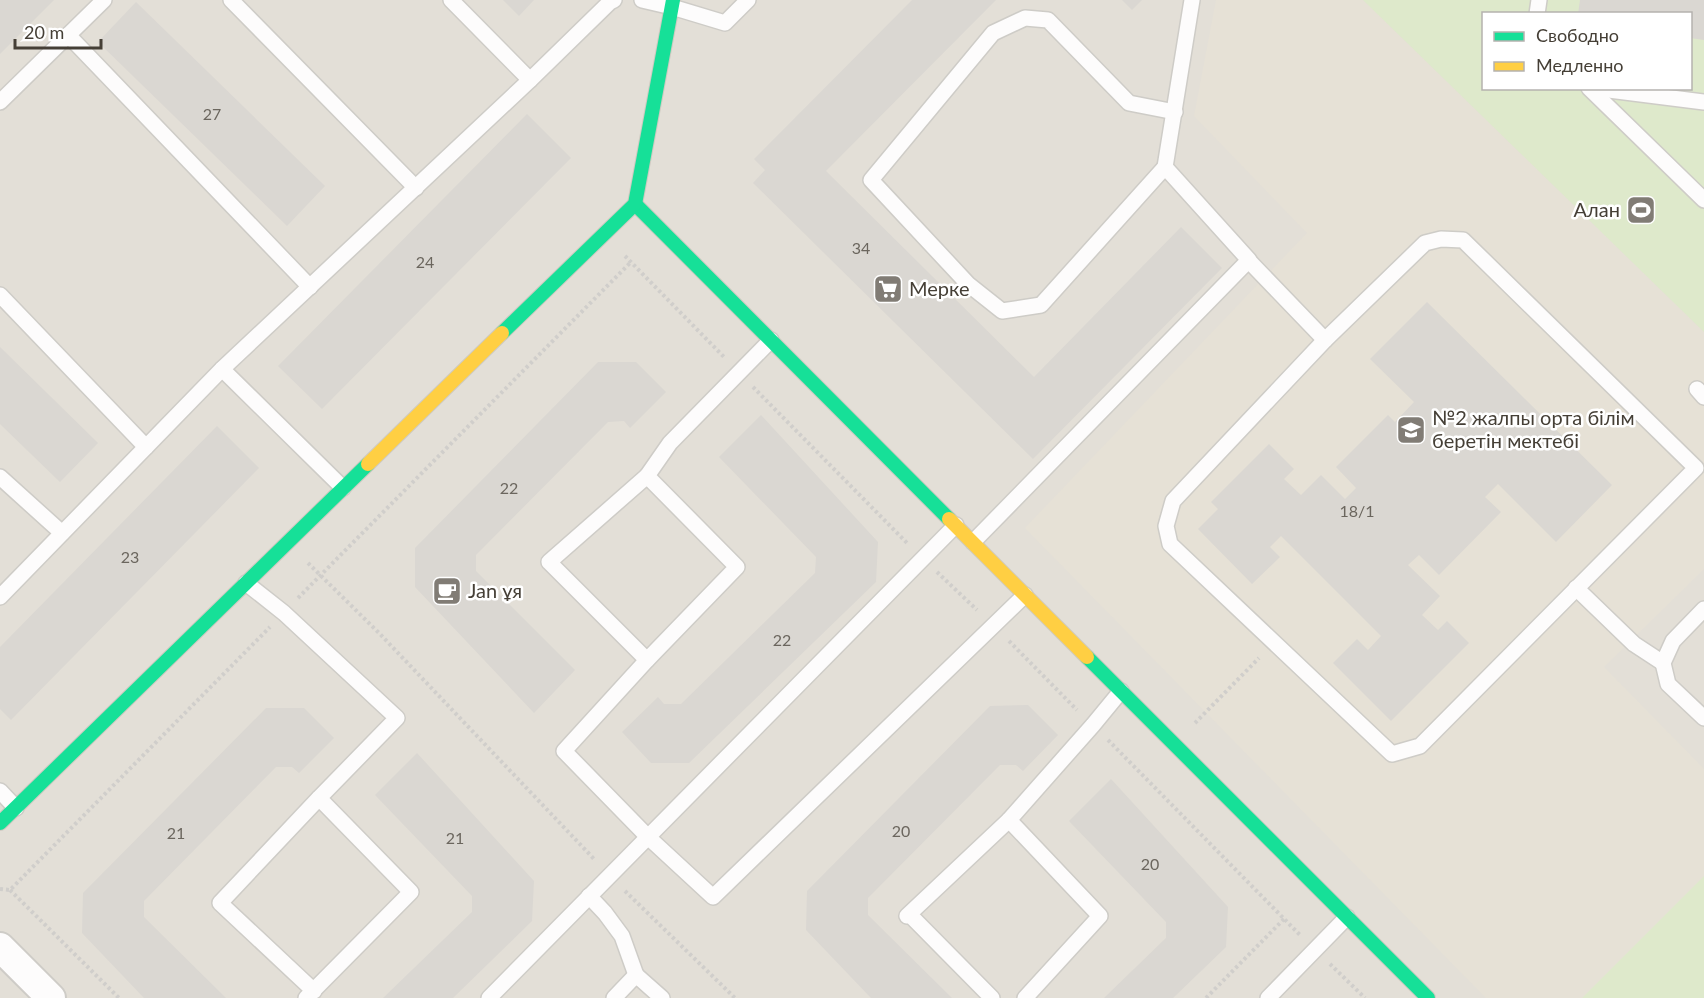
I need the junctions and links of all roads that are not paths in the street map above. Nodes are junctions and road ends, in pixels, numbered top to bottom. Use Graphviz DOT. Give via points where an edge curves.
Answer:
graph roads {
  1 [pos="104,0"];
  2 [pos="231,0"];
  3 [pos="451,0"];
  4 [pos="614,0"];
  5 [pos="642,0"];
  6 [pos="748,0"];
  7 [pos="1192,0"];
  8 [pos="673,4"];
  9 [pos="68,35"];
  10 [pos="530,80"];
  11 [pos="1593,90"];
  12 [pos="1607,90"];
  13 [pos="0,102"];
  14 [pos="1704,102"];
  15 [pos="1174,112"];
  16 [pos="1165,167"];
  17 [pos="416,188"];
  18 [pos="1704,200"];
  19 [pos="635,204"];
  20 [pos="1249,261"];
  21 [pos="310,287"];
  22 [pos="0,295"];
  23 [pos="771,340"];
  24 [pos="1325,340"];
  25 [pos="222,369"];
  26 [pos="146,447"];
  27 [pos="1700,464"];
  28 [pos="647,476"];
  29 [pos="0,477"];
  30 [pos="343,488"];
  31 [pos="956,525"];
  32 [pos="62,533"];
  33 [pos="973,542"];
  34 [pos="246,583"];
  35 [pos="1576,588"];
  36 [pos="1025,595"];
  37 [pos="0,597"];
  38 [pos="1704,609"];
  39 [pos="647,660"];
  40 [pos="1663,663"];
  41 [pos="1121,691"];
  42 [pos="1704,718"];
  43 [pos="0,791"];
  44 [pos="319,798"];
  45 [pos="16,807"];
  46 [pos="1010,820"];
  47 [pos="0,823"];
  48 [pos="648,837"];
  49 [pos="589,896"];
  50 [pos="1347,918"];
  51 [pos="5,961"];
  52 [pos="636,975"];
  53 [pos="310,994"];
  54 [pos="51,998"];
  55 [pos="489,998"];
  56 [pos="614,998"];
  57 [pos="662,998"];
  58 [pos="992,998"];
  59 [pos="1025,998"];
  60 [pos="1268,998"];
  61 [pos="1428,998"];
  1 -- 9 [label="lane"];
  2 -- 17 [label="lane"];
  3 -- 10 [label="lane"];
  4 -- 10 [label="lane"];
  5 -- 8 [label="lane"];
  6 -- 8 [label="lane" via="725,23"];
  7 -- 15 [label="lane"];
  8 -- 19 [label="street"];
  9 -- 13 [label="lane"];
  9 -- 21 [label="lane"];
  10 -- 17 [label="lane"];
  11 -- 18 [label="lane"];
  12 -- 14 [label="lane"];
  15 -- 16 [label="lane"];
  15 -- 16 [label="lane" via="1129,103 1048,20 1025,18 993,33 871,180 969,284 1002,311 1041,304"];
  16 -- 20 [label="lane"];
  17 -- 21 [label="lane"];
  19 -- 23 [label="street"];
  19 -- 30 [label="street"];
  20 -- 24 [label="lane"];
  20 -- 33 [label="lane"];
  21 -- 25 [label="lane"];
  22 -- 26 [label="lane"];
  23 -- 28 [label="lane" via="670,443"];
  23 -- 31 [label="street"];
  24 -- 27 [label="lane" via="1425,243 1463,240"];
  24 -- 35 [label="lane" via="1173,501 1166,526 1170,544 1392,754 1420,747"];
  25 -- 26 [label="lane"];
  25 -- 30 [label="lane"];
  26 -- 32 [label="lane"];
  27 -- 35 [label="lane"];
  28 -- 39 [label="lane" via="737,567"];
  28 -- 39 [label="lane" via="549,562"];
  29 -- 32 [label="lane"];
  30 -- 34 [label="street"];
  31 -- 33 [label="street"];
  31 -- 48 [label="lane"];
  32 -- 37 [label="lane"];
  33 -- 36 [label="street"];
  34 -- 44 [label="lane" via="397,718"];
  34 -- 45 [label="street"];
  35 -- 40 [label="lane" via="1635,644"];
  36 -- 41 [label="street"];
  36 -- 48 [label="lane" via="713,897"];
  38 -- 40 [label="lane" via="1673,641"];
  39 -- 48 [label="lane" via="564,751"];
  40 -- 42 [label="lane" via="1668,684"];
  41 -- 46 [label="lane"];
  41 -- 50 [label="street"];
  43 -- 45 [label="lane"];
  44 -- 53 [label="lane" via="220,903"];
  44 -- 53 [label="lane" via="411,892"];
  45 -- 47 [label="street"];
  46 -- 58 [label="lane" via="907,916"];
  46 -- 59 [label="lane" via="1100,916"];
  48 -- 49 [label="lane"];
  49 -- 52 [label="lane" via="622,936"];
  49 -- 55 [label="lane"];
  50 -- 60 [label="lane"];
  50 -- 61 [label="street"];
  51 -- 54 [label="street"];
  52 -- 56 [label="lane"];
  52 -- 57 [label="lane"];
}
